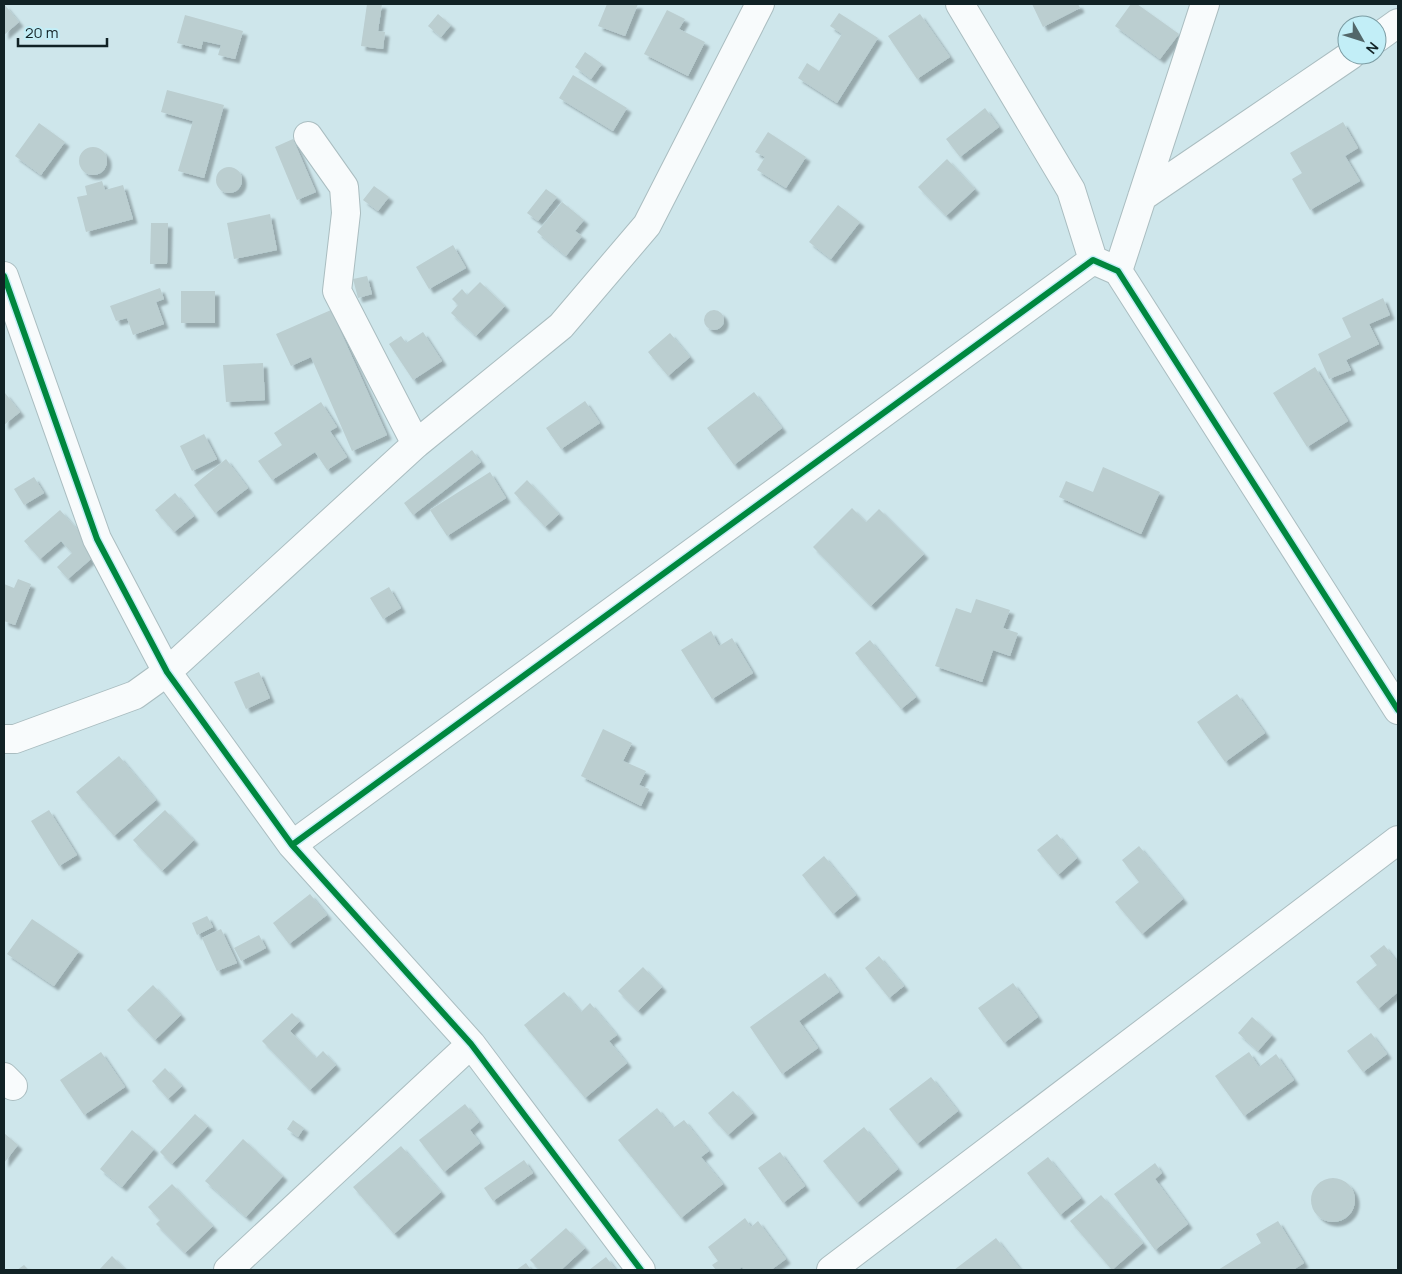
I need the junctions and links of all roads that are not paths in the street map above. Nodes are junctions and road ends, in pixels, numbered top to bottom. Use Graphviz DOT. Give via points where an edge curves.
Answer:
graph roads {
  1 [pos="760,4"];
  2 [pos="960,4"];
  3 [pos="1205,4"];
  4 [pos="1398,23"];
  5 [pos="1387,31"];
  6 [pos="1337,65"];
  7 [pos="308,136"];
  8 [pos="1142,197"];
  9 [pos="1094,260"];
  10 [pos="1118,271"];
  11 [pos="4,276"];
  12 [pos="416,444"];
  13 [pos="167,672"];
  14 [pos="1398,710"];
  15 [pos="8,741"];
  16 [pos="1398,840"];
  17 [pos="292,845"];
  18 [pos="471,1044"];
  19 [pos="228,1270"];
  20 [pos="641,1270"];
  21 [pos="831,1270"];
  1 -- 12 [label="street" via="647,225 561,326"];
  2 -- 9 [label="street" via="1071,190"];
  3 -- 8 [label="street"];
  4 -- 5 [label="street"];
  6 -- 8 [label="street"];
  7 -- 12 [label="street" via="344,187 346,213 337,291"];
  8 -- 10 [label="street"];
  9 -- 10 [label="street"];
  9 -- 17 [label="street"];
  10 -- 14 [label="street"];
  11 -- 13 [label="street" via="96,539"];
  12 -- 13 [label="street"];
  13 -- 15 [label="street" via="135,695"];
  13 -- 17 [label="street"];
  16 -- 21 [label="street"];
  17 -- 18 [label="street"];
  18 -- 19 [label="street"];
  18 -- 20 [label="street"];
}
